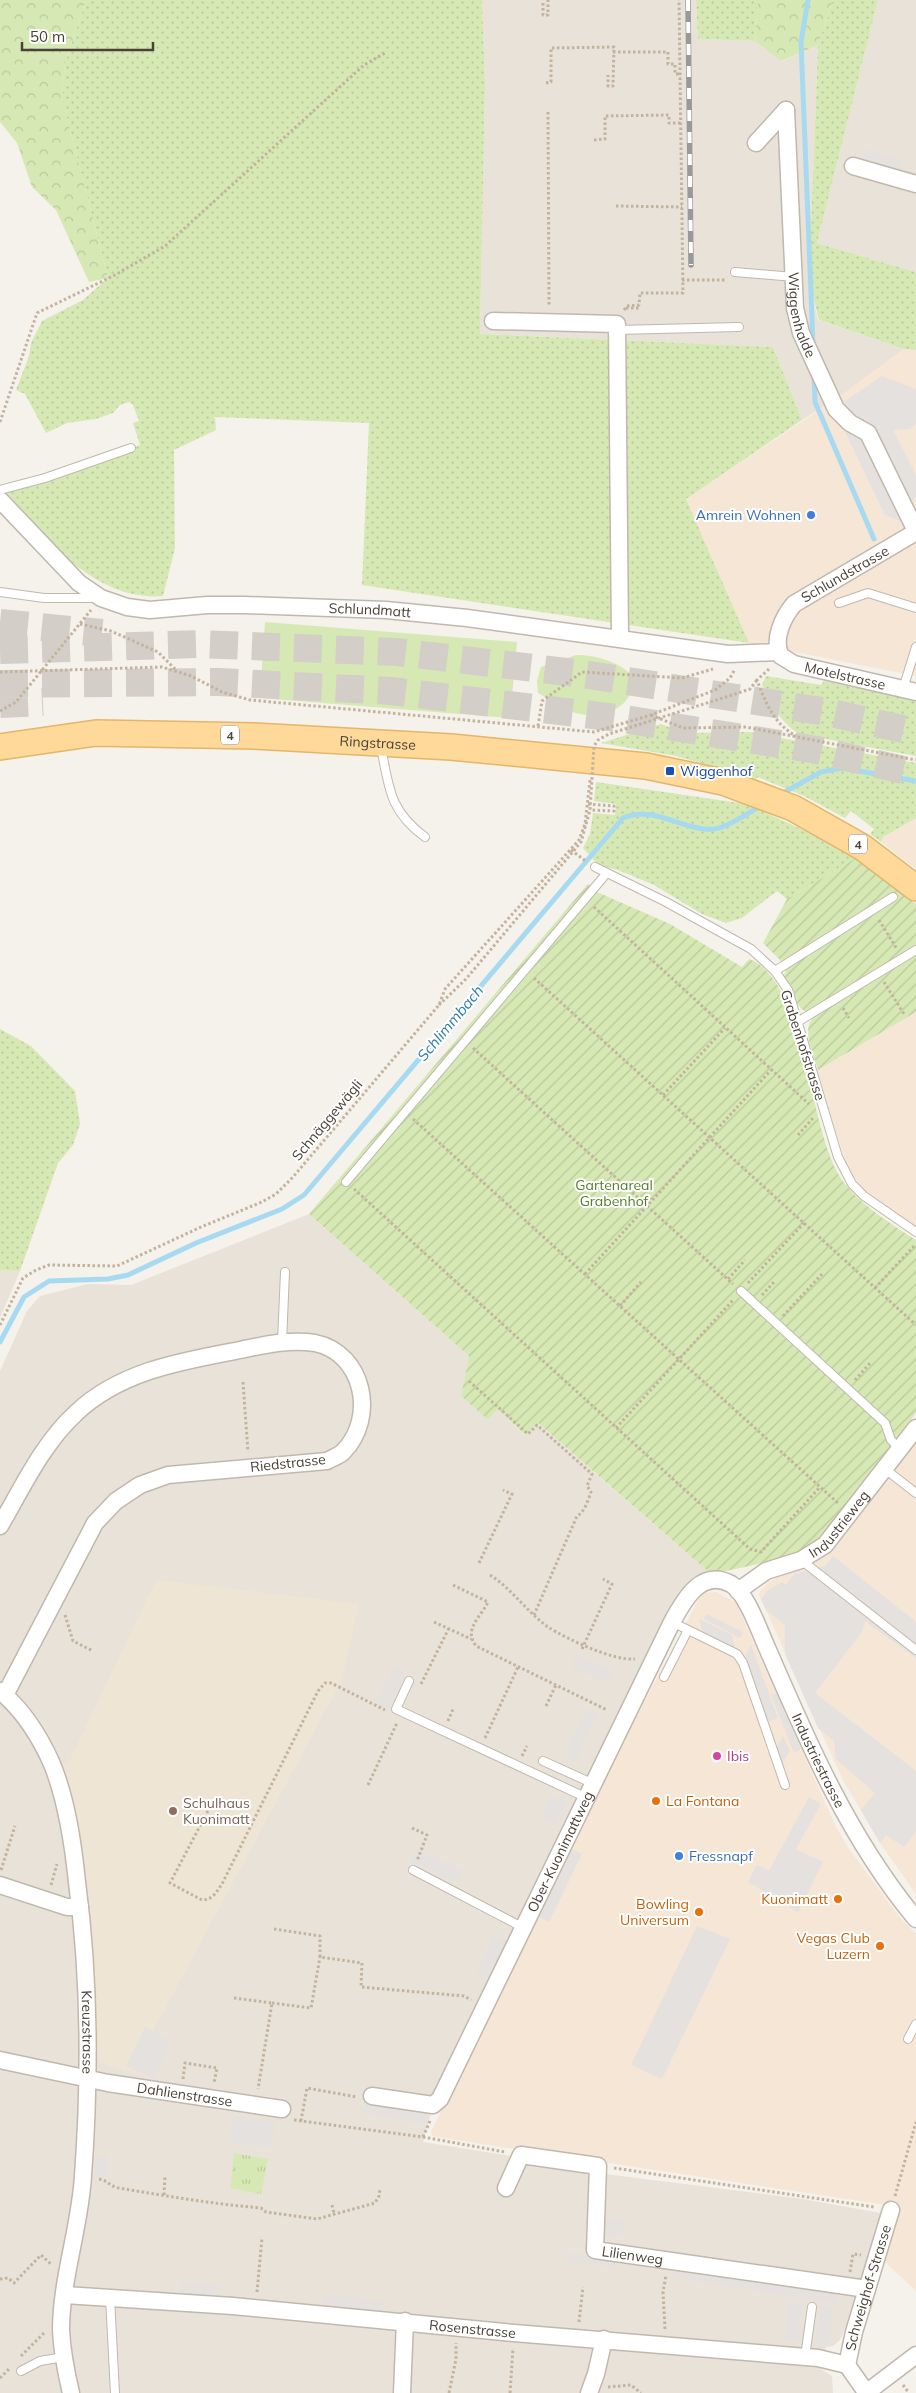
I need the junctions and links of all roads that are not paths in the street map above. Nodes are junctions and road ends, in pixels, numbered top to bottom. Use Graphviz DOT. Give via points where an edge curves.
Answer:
graph roads {
  1 [pos="756,143"];
  2 [pos="853,166"];
  3 [pos="916,184"];
  4 [pos="735,276"];
  5 [pos="794,277"];
  6 [pos="493,321"];
  7 [pos="617,327"];
  8 [pos="739,327"];
  9 [pos="131,448"];
  10 [pos="0,490"];
  11 [pos="0,500"];
  12 [pos="916,532"];
  13 [pos="0,592"];
  14 [pos="101,598"];
  15 [pos="839,603"];
  16 [pos="916,608"];
  17 [pos="620,638"];
  18 [pos="916,647"];
  19 [pos="780,652"];
  20 [pos="910,690"];
  21 [pos="380,743"];
  22 [pos="0,748"];
  23 [pos="424,837"];
  24 [pos="595,867"];
  25 [pos="606,874"];
  26 [pos="916,888"];
  27 [pos="893,897"];
  28 [pos="916,950"];
  29 [pos="774,971"];
  30 [pos="799,1021"];
  31 [pos="346,1182"];
  32 [pos="916,1232"];
  33 [pos="285,1272"];
  34 [pos="741,1292"];
  35 [pos="282,1342"];
  36 [pos="916,1429"];
  37 [pos="900,1448"];
  38 [pos="885,1469"];
  39 [pos="916,1493"];
  40 [pos="0,1526"];
  41 [pos="802,1560"];
  42 [pos="738,1591"];
  43 [pos="672,1622"];
  44 [pos="688,1630"];
  45 [pos="916,1650"];
  46 [pos="664,1677"];
  47 [pos="409,1681"];
  48 [pos="2,1693"];
  49 [pos="543,1761"];
  50 [pos="785,1785"];
  51 [pos="590,1791"];
  52 [pos="413,1870"];
  53 [pos="0,1885"];
  54 [pos="80,1907"];
  55 [pos="916,1919"];
  56 [pos="524,1928"];
  57 [pos="916,2024"];
  58 [pos="908,2039"];
  59 [pos="0,2060"];
  60 [pos="86,2078"];
  61 [pos="372,2096"];
  62 [pos="284,2114"];
  63 [pos="506,2188"];
  64 [pos="891,2210"];
  65 [pos="867,2289"];
  66 [pos="64,2294"];
  67 [pos="110,2298"];
  68 [pos="812,2307"];
  69 [pos="405,2321"];
  70 [pos="604,2339"];
  71 [pos="916,2355"];
  72 [pos="64,2357"];
  73 [pos="805,2357"];
  74 [pos="847,2365"];
  75 [pos="22,2371"];
  76 [pos="591,2388"];
  77 [pos="71,2393"];
  78 [pos="115,2393"];
  79 [pos="402,2393"];
  80 [pos="866,2393"];
  1 -- 5 [label="street, Wiggenhalde" via="786,110"];
  2 -- 3 [label="street"];
  4 -- 5 [label="lane"];
  5 -- 12 [label="street, Wiggenhalde" via="795,308 801,333 836,409 850,423 868,433"];
  6 -- 7 [label="street"];
  7 -- 8 [label="lane"];
  7 -- 17 [label="street"];
  9 -- 10 [label="lane"];
  11 -- 14 [label="street, Schlundmatt" via="66,571"];
  12 -- 19 [label="street, Schlundstrasse" via="794,604 781,627"];
  13 -- 14 [label="lane" via="44,598"];
  14 -- 17 [label="street, Schlundmatt" via="127,607 150,610 235,605 386,610"];
  15 -- 16 [label="lane" via="868,593"];
  17 -- 19 [label="street, Schlundmatt" via="728,654"];
  18 -- 20 [label="lane"];
  19 -- 20 [label="street, Motelstrasse" via="794,664"];
  21 -- 22 [label="main road, Ringstrasse / 4" via="110,733"];
  21 -- 23 [label="lane" via="390,795 407,825"];
  21 -- 26 [label="main road, Ringstrasse / 4" via="646,766 723,782 794,808 862,847"];
  24 -- 25 [label="lane, Grabenhofstrasse"];
  25 -- 29 [label="lane, Grabenhofstrasse" via="666,902 742,944"];
  25 -- 31 [label="lane"];
  27 -- 29 [label="lane"];
  28 -- 30 [label="lane"];
  29 -- 30 [label="lane, Grabenhofstrasse" via="788,990"];
  30 -- 32 [label="lane, Grabenhofstrasse" via="838,1157 852,1184"];
  33 -- 35 [label="lane"];
  34 -- 37 [label="lane" via="885,1423 891,1440"];
  35 -- 40 [label="street, Riedstrasse" via="150,1370 107,1390 76,1413 50,1444"];
  35 -- 48 [label="street, Riedstrasse" via="316,1344 346,1361 363,1391 354,1437 342,1453 327,1461 168,1475 140,1485 116,1501 95,1523"];
  36 -- 37 [label="street, Industrieweg"];
  37 -- 38 [label="street, Industrieweg"];
  38 -- 39 [label="lane"];
  38 -- 41 [label="street, Industrieweg" via="833,1538"];
  41 -- 42 [label="street, Industrieweg" via="766,1571"];
  41 -- 45 [label="lane"];
  42 -- 43 [label="street, Ober-Kuonimattweg" via="732,1585 717,1580 702,1582 691,1591"];
  42 -- 55 [label="street, Industriestrasse" via="752,1613 794,1711 850,1822"];
  43 -- 44 [label="lane"];
  43 -- 51 [label="street, Ober-Kuonimattweg"];
  44 -- 46 [label="lane"];
  44 -- 50 [label="lane" via="736,1654 743,1662"];
  47 -- 51 [label="lane" via="396,1709 403,1716"];
  48 -- 54 [label="street, Kreuzstrasse" via="23,1714 39,1737 52,1766 74,1852"];
  49 -- 51 [label="lane"];
  51 -- 56 [label="street, Ober-Kuonimattweg"];
  52 -- 56 [label="lane"];
  53 -- 54 [label="street" via="67,1907"];
  54 -- 60 [label="street, Kreuzstrasse" via="87,1986"];
  56 -- 61 [label="street, Ober-Kuonimattweg" via="440,2099 433,2105"];
  57 -- 58 [label="lane"];
  59 -- 60 [label="street, Dahlienstrasse"];
  60 -- 62 [label="street, Dahlienstrasse" via="255,2105"];
  60 -- 66 [label="street, Kreuzstrasse" via="83,2177"];
  63 -- 65 [label="street, Lilienweg" via="520,2155 598,2166 595,2250"];
  64 -- 65 [label="street, Schweighof-Strasse"];
  65 -- 74 [label="street, Schweighof-Strasse"];
  66 -- 67 [label="street, Rosenstrasse"];
  66 -- 72 [label="street, Kreuzstrasse" via="61,2329"];
  67 -- 69 [label="street, Rosenstrasse"];
  67 -- 78 [label="lane"];
  68 -- 73 [label="lane"];
  69 -- 70 [label="street, Rosenstrasse"];
  69 -- 79 [label="street"];
  70 -- 73 [label="street, Rosenstrasse"];
  70 -- 76 [label="street"];
  71 -- 80 [label="street"];
  72 -- 75 [label="lane" via="40,2361"];
  72 -- 77 [label="street, Kreuzstrasse"];
  73 -- 74 [label="street, Rosenstrasse"];
  74 -- 80 [label="street"];
}
